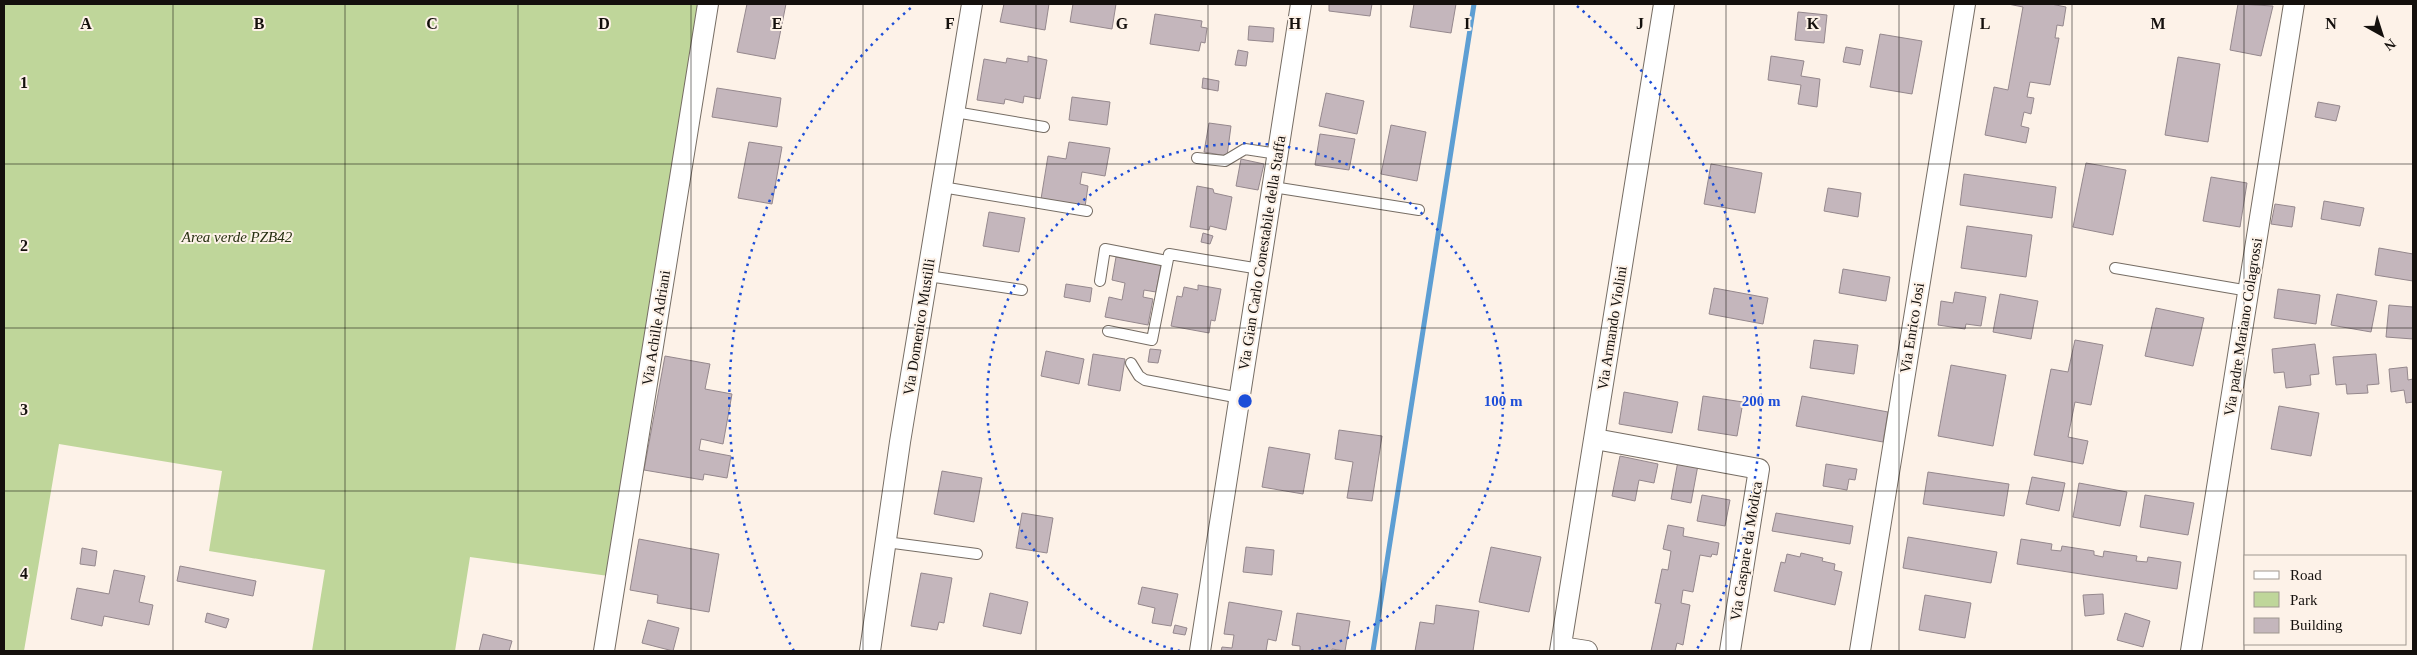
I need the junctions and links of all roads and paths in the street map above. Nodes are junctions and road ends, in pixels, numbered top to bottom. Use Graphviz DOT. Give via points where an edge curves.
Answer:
graph roads {
  1 [pos="708,4"];
  2 [pos="972,4"];
  3 [pos="1301,4"];
  4 [pos="1664,4"];
  5 [pos="1965,4"];
  6 [pos="2294,4"];
  7 [pos="955,112"];
  8 [pos="1044,127"];
  9 [pos="1278,154"];
  10 [pos="1197,158"];
  11 [pos="942,187"];
  12 [pos="1273,188"];
  13 [pos="1419,210"];
  14 [pos="1087,211"];
  15 [pos="1167,261"];
  16 [pos="2115,268"];
  17 [pos="1260,269"];
  18 [pos="928,276"];
  19 [pos="1100,281"];
  20 [pos="1022,290"];
  21 [pos="2248,291"];
  22 [pos="1108,331"];
  23 [pos="1132,363"];
  24 [pos="1240,398"];
  25 [pos="1595,439"];
  26 [pos="886,542"];
  27 [pos="977,554"];
  28 [pos="1561,649"];
  29 [pos="604,651"];
  30 [pos="870,651"];
  31 [pos="1200,651"];
  32 [pos="1587,651"];
  33 [pos="1730,651"];
  34 [pos="1860,651"];
  35 [pos="2192,651"];
  1 -- 29 [label="street, Via Achille Adriani"];
  2 -- 7 [label="street, Via Domenico Mustilli"];
  3 -- 9 [label="street, Via Gian Carlo Conestabile della Staffa"];
  4 -- 25 [label="street, Via Armando Violini"];
  5 -- 34 [label="street, Via Enrico Josi"];
  6 -- 21 [label="street, Via padre Mariano Colagrossi"];
  7 -- 8 [label="lane"];
  7 -- 11 [label="street, Via Domenico Mustilli"];
  9 -- 10 [label="lane" via="1244,149 1225,161"];
  9 -- 12 [label="street, Via Gian Carlo Conestabile della Staffa"];
  11 -- 14 [label="lane"];
  11 -- 18 [label="street, Via Domenico Mustilli"];
  12 -- 13 [label="lane"];
  12 -- 17 [label="street, Via Gian Carlo Conestabile della Staffa"];
  15 -- 17 [label="lane" via="1168,254"];
  15 -- 19 [label="lane" via="1105,249"];
  15 -- 22 [label="lane" via="1152,340"];
  16 -- 21 [label="lane"];
  17 -- 24 [label="street, Via Gian Carlo Conestabile della Staffa"];
  18 -- 20 [label="lane"];
  18 -- 26 [label="street, Via Domenico Mustilli"];
  21 -- 35 [label="street, Via padre Mariano Colagrossi"];
  23 -- 24 [label="lane" via="1145,380"];
  24 -- 31 [label="street, Via Gian Carlo Conestabile della Staffa"];
  25 -- 28 [label="street, Via Armando Violini"];
  25 -- 33 [label="street, Via Gaspare da Modica" via="1759,469"];
  26 -- 27 [label="lane"];
  26 -- 30 [label="street, Via Domenico Mustilli"];
  28 -- 32 [label="street"];
}
